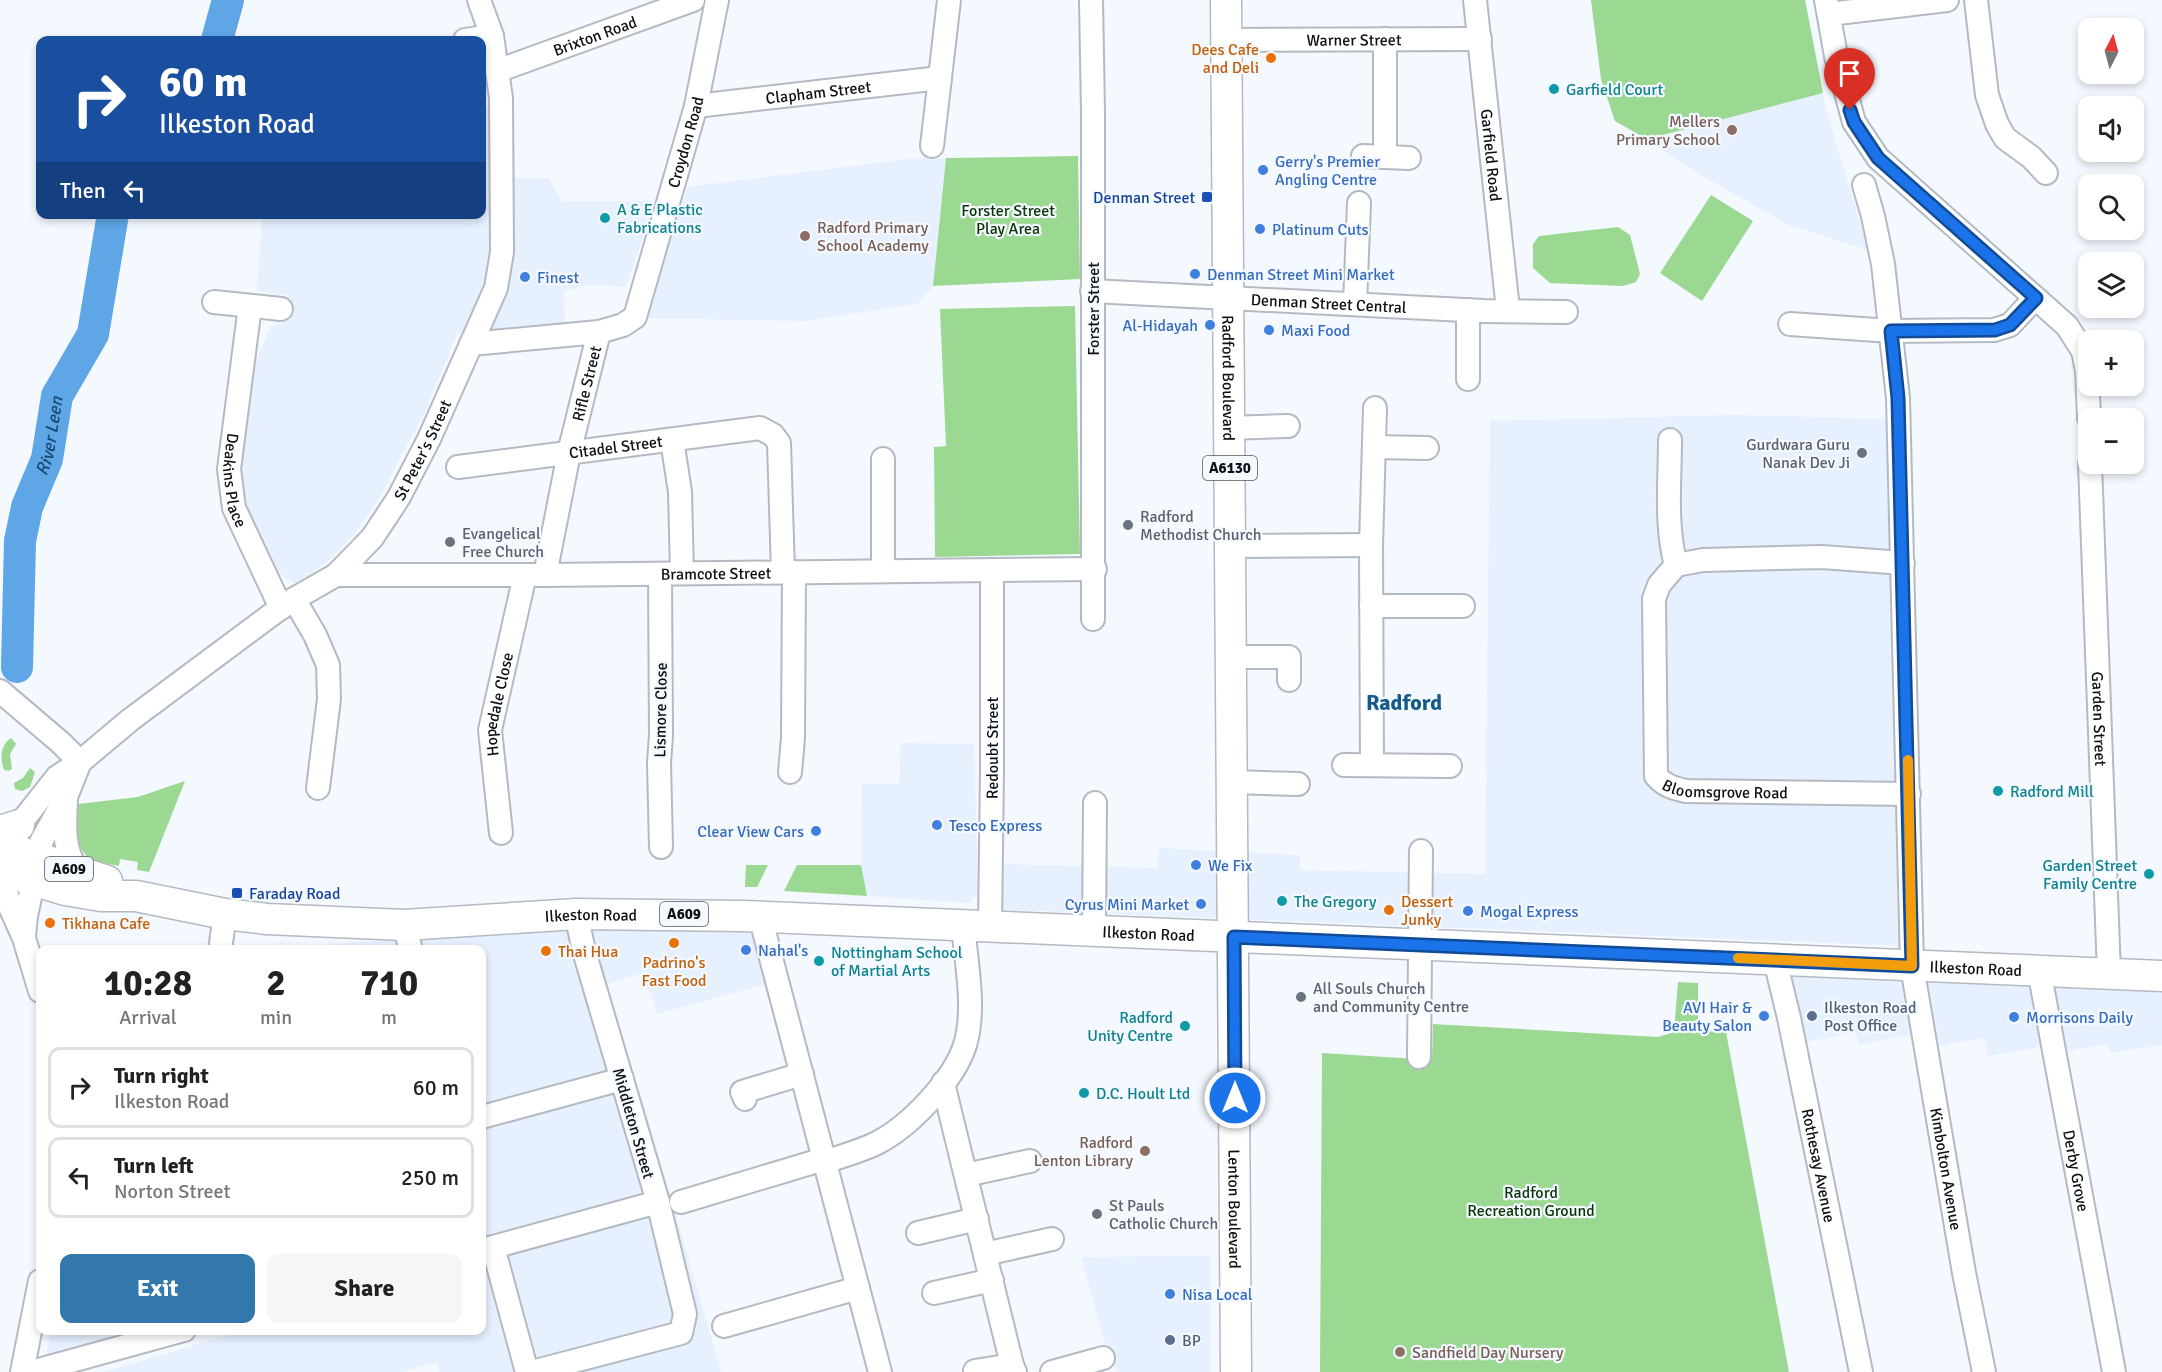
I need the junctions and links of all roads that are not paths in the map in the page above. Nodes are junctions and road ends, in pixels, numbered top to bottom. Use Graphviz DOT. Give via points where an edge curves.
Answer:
graph roads {
  1 [pos="479,0"];
  2 [pos="693,0"];
  3 [pos="717,0"];
  4 [pos="949,0"];
  5 [pos="1091,0"];
  6 [pos="1226,0"];
  7 [pos="1475,0"];
  8 [pos="1947,0"];
  9 [pos="1976,0"];
  10 [pos="1827,7"];
  11 [pos="492,36"];
  12 [pos="486,37"];
  13 [pos="1385,39"];
  14 [pos="1480,39"];
  15 [pos="1226,40"];
  16 [pos="497,71"];
  17 [pos="940,78"];
  18 [pos="696,106"];
  19 [pos="932,146"];
  20 [pos="1408,158"];
  21 [pos="2040,158"];
  22 [pos="1864,185"];
  23 [pos="1365,216"];
  24 [pos="1092,291"];
  25 [pos="1228,297"];
  26 [pos="2036,298"];
  27 [pos="214,302"];
  28 [pos="1355,304"];
  29 [pos="250,306"];
  30 [pos="281,309"];
  31 [pos="1468,310"];
  32 [pos="1508,310"];
  33 [pos="1566,312"];
  34 [pos="1790,324"];
  35 [pos="1891,331"];
  36 [pos="599,332"];
  37 [pos="471,344"];
  38 [pos="1468,379"];
  39 [pos="1375,408"];
  40 [pos="2089,408"];
  41 [pos="1288,426"];
  42 [pos="1229,428"];
  43 [pos="672,440"];
  44 [pos="1670,440"];
  45 [pos="1374,447"];
  46 [pos="1427,448"];
  47 [pos="569,453"];
  48 [pos="883,459"];
  49 [pos="458,467"];
  50 [pos="2090,474"];
  51 [pos="1371,545"];
  52 [pos="1230,546"];
  53 [pos="1903,563"];
  54 [pos="1676,565"];
  55 [pos="1095,568"];
  56 [pos="992,570"];
  57 [pos="883,571"];
  58 [pos="788,572"];
  59 [pos="671,574"];
  60 [pos="336,575"];
  61 [pos="535,575"];
  62 [pos="1451,601"];
  63 [pos="287,603"];
  64 [pos="1371,606"];
  65 [pos="1094,619"];
  66 [pos="1232,657"];
  67 [pos="1289,680"];
  68 [pos="0,691"];
  69 [pos="80,762"];
  70 [pos="1344,765"];
  71 [pos="1372,765"];
  72 [pos="1450,766"];
  73 [pos="790,772"];
  74 [pos="1233,782"];
  75 [pos="1298,784"];
  76 [pos="318,788"];
  77 [pos="1909,794"];
  78 [pos="66,797"];
  79 [pos="1095,803"];
  80 [pos="501,833"];
  81 [pos="657,847"];
  82 [pos="1421,851"];
  83 [pos="13,854"];
  84 [pos="78,872"];
  85 [pos="136,896"];
  86 [pos="225,914"];
  87 [pos="576,914"];
  88 [pos="760,916"];
  89 [pos="976,926"];
  90 [pos="1094,930"];
  91 [pos="1234,937"];
  92 [pos="408,938"];
  93 [pos="221,945"];
  94 [pos="1421,945"];
  95 [pos="1775,960"];
  96 [pos="1912,966"];
  97 [pos="2039,970"];
  98 [pos="2109,974"];
  99 [pos="2162,976"];
  100 [pos="36,978"];
  101 [pos="1419,1057"];
  102 [pos="802,1074"];
  103 [pos="622,1079"];
  104 [pos="943,1083"];
  105 [pos="744,1095"];
  106 [pos="486,1116"];
  107 [pos="825,1161"];
  108 [pos="1030,1161"];
  109 [pos="966,1175"];
  110 [pos="658,1202"];
  111 [pos="681,1202"];
  112 [pos="977,1219"];
  113 [pos="918,1233"];
  114 [pos="1053,1239"];
  115 [pos="487,1249"];
  116 [pos="985,1254"];
  117 [pos="992,1280"];
  118 [pos="858,1288"];
  119 [pos="934,1293"];
  120 [pos="36,1301"];
  121 [pos="724,1326"];
  122 [pos="166,1335"];
  123 [pos="1103,1358"];
  124 [pos="1013,1369"];
  125 [pos="975,1371"];
  126 [pos="1978,1371"];
  127 [pos="22,1372"];
  128 [pos="31,1372"];
  129 [pos="527,1372"];
  130 [pos="532,1372"];
  131 [pos="880,1372"];
  132 [pos="1052,1372"];
  133 [pos="1236,1372"];
  134 [pos="1861,1372"];
  135 [pos="2114,1372"];
  1 -- 11 [label="street, St Peter's Street"];
  2 -- 16 [label="street, Brixton Road"];
  3 -- 18 [label="street, Croydon Road"];
  4 -- 17 [label="street"];
  5 -- 24 [label="street, Forster Street"];
  6 -- 15 [label="main road, Radford Boulevard / A6130"];
  7 -- 14 [label="street, Garfield Road"];
  8 -- 10 [label="street"];
  9 -- 21 [label="street" via="1990,105 2005,138"];
  10 -- 26 [label="street" via="1854,122 1878,158"];
  11 -- 12 [label="street"];
  11 -- 16 [label="street, St Peter's Street"];
  13 -- 14 [label="street, Warner Street"];
  13 -- 15 [label="street, Warner Street"];
  13 -- 20 [label="street" via="1374,157"];
  14 -- 32 [label="street, Garfield Road"];
  15 -- 25 [label="main road, Radford Boulevard / A6130"];
  16 -- 37 [label="street, St Peter's Street" via="501,98 502,252 496,288"];
  17 -- 18 [label="street, Clapham Street"];
  17 -- 19 [label="street"];
  18 -- 36 [label="street, Croydon Road" via="635,317"];
  22 -- 35 [label="street, Kimbolton Avenue" via="1883,264"];
  23 -- 28 [label="street"];
  24 -- 25 [label="street, Denman Street Central"];
  24 -- 55 [label="street, Forster Street"];
  25 -- 28 [label="street, Denman Street Central"];
  25 -- 42 [label="main road, Radford Boulevard / A6130"];
  26 -- 35 [label="street" via="2010,325 1995,330"];
  26 -- 40 [label="street" via="2067,326 2084,351"];
  27 -- 29 [label="street"];
  28 -- 31 [label="street, Denman Street Central"];
  29 -- 30 [label="street"];
  29 -- 63 [label="street, Deakins Place" via="229,469 234,508"];
  31 -- 32 [label="street, Denman Street Central"];
  31 -- 38 [label="street"];
  32 -- 33 [label="street, Denman Street Central"];
  34 -- 35 [label="street"];
  35 -- 53 [label="street, Kimbolton Avenue" via="1898,398"];
  36 -- 37 [label="street"];
  36 -- 47 [label="street, Rifle Street"];
  37 -- 60 [label="street, St Peter's Street" via="399,498 372,537"];
  39 -- 45 [label="street"];
  41 -- 42 [label="street"];
  42 -- 52 [label="main road, Radford Boulevard / A6130"];
  43 -- 47 [label="street, Citadel Street"];
  43 -- 58 [label="street, Citadel Street" via="760,428 773,435 779,443"];
  43 -- 59 [label="street, Lismore Close" via="680,492"];
  44 -- 54 [label="street" via="1671,548"];
  45 -- 46 [label="street"];
  45 -- 51 [label="street"];
  47 -- 49 [label="street, Citadel Street"];
  47 -- 61 [label="street, Rifle Street"];
  48 -- 57 [label="street"];
  50 -- 98 [label="street, Garden Street"];
  51 -- 52 [label="street"];
  51 -- 64 [label="street"];
  52 -- 66 [label="main road, Radford Boulevard / A6130"];
  53 -- 54 [label="street" via="1822,557 1702,560"];
  53 -- 77 [label="street, Kimbolton Avenue"];
  54 -- 77 [label="street, Bloomsgrove Road" via="1659,585 1654,599 1656,776 1663,783 1686,791"];
  55 -- 56 [label="street, Bramcote Street"];
  55 -- 65 [label="street, Forster Street"];
  56 -- 57 [label="street, Bramcote Street"];
  56 -- 89 [label="street, Redoubt Street" via="992,770"];
  57 -- 58 [label="street, Bramcote Street"];
  58 -- 59 [label="street, Bramcote Street"];
  58 -- 73 [label="street" via="793,738"];
  59 -- 61 [label="street, Bramcote Street"];
  59 -- 81 [label="street, Lismore Close"];
  60 -- 61 [label="street, Bramcote Street"];
  60 -- 63 [label="street, St Peter's Street"];
  61 -- 80 [label="street, Hopedale Close" via="490,730"];
  62 -- 64 [label="street"];
  63 -- 69 [label="street, St Peter's Street"];
  63 -- 76 [label="street, Deakins Place" via="315,635 328,665"];
  64 -- 71 [label="street"];
  66 -- 67 [label="street" via="1289,657"];
  66 -- 74 [label="main road, Radford Boulevard / A6130"];
  68 -- 69 [label="street"];
  69 -- 78 [label="street, St Peter's Street"];
  69 -- 83 [label="street, St Peter's Street" via="57,777"];
  70 -- 71 [label="street"];
  71 -- 72 [label="street"];
  74 -- 75 [label="street"];
  74 -- 91 [label="main road, Radford Boulevard / A6130"];
  77 -- 96 [label="street, Kimbolton Avenue"];
  78 -- 83 [label="street, St Peter's Street" via="46,831"];
  78 -- 84 [label="street, St Peter's Street" via="66,846"];
  79 -- 90 [label="street" via="1085,848"];
  82 -- 94 [label="street"];
  83 -- 84 [label="main road, A609"];
  83 -- 85 [label="main road, A609" via="100,896"];
  83 -- 100 [label="street" via="26,916 24,938"];
  84 -- 85 [label="main road, A609" via="103,879"];
  85 -- 86 [label="main road, Ilkeston Road / A609"];
  86 -- 92 [label="main road, Ilkeston Road / A609"];
  86 -- 93 [label="street"];
  87 -- 88 [label="main road, Ilkeston Road / A609"];
  87 -- 92 [label="main road, Ilkeston Road / A609"];
  87 -- 103 [label="street, Middleton Street"];
  88 -- 89 [label="main road, Ilkeston Road / A609"];
  88 -- 102 [label="street"];
  89 -- 90 [label="main road, Ilkeston Road / A609"];
  89 -- 104 [label="street, Redoubt Street" via="965,1043 957,1064"];
  90 -- 91 [label="main road, Ilkeston Road / A609"];
  91 -- 94 [label="main road, Ilkeston Road / A609"];
  91 -- 133 [label="main road, Lenton Boulevard / A6130"];
  94 -- 95 [label="main road, Ilkeston Road / A609"];
  94 -- 101 [label="street"];
  95 -- 96 [label="main road, Ilkeston Road / A609"];
  95 -- 134 [label="street, Rothesay Avenue"];
  96 -- 97 [label="main road, Ilkeston Road / A609"];
  96 -- 126 [label="street, Kimbolton Avenue"];
  97 -- 98 [label="main road, Ilkeston Road / A609"];
  97 -- 135 [label="street, Derby Grove"];
  98 -- 99 [label="main road, Ilkeston Road / A609"];
  102 -- 105 [label="street"];
  102 -- 107 [label="street"];
  103 -- 106 [label="street"];
  103 -- 110 [label="street, Middleton Street"];
  104 -- 107 [label="street, Redoubt Street" via="913,1117 878,1142"];
  104 -- 109 [label="street"];
  107 -- 111 [label="street, Redoubt Street"];
  107 -- 118 [label="street"];
  108 -- 109 [label="street"];
  109 -- 112 [label="street"];
  110 -- 115 [label="street"];
  110 -- 130 [label="street, Middleton Street" via="685,1314 681,1333"];
  112 -- 113 [label="street"];
  112 -- 116 [label="street"];
  114 -- 116 [label="street"];
  115 -- 129 [label="street"];
  116 -- 117 [label="street"];
  117 -- 119 [label="street"];
  117 -- 124 [label="street"];
  118 -- 121 [label="street"];
  118 -- 131 [label="street"];
  120 -- 127 [label="street"];
  122 -- 128 [label="street"];
  123 -- 132 [label="street"];
  124 -- 125 [label="street"];
}
